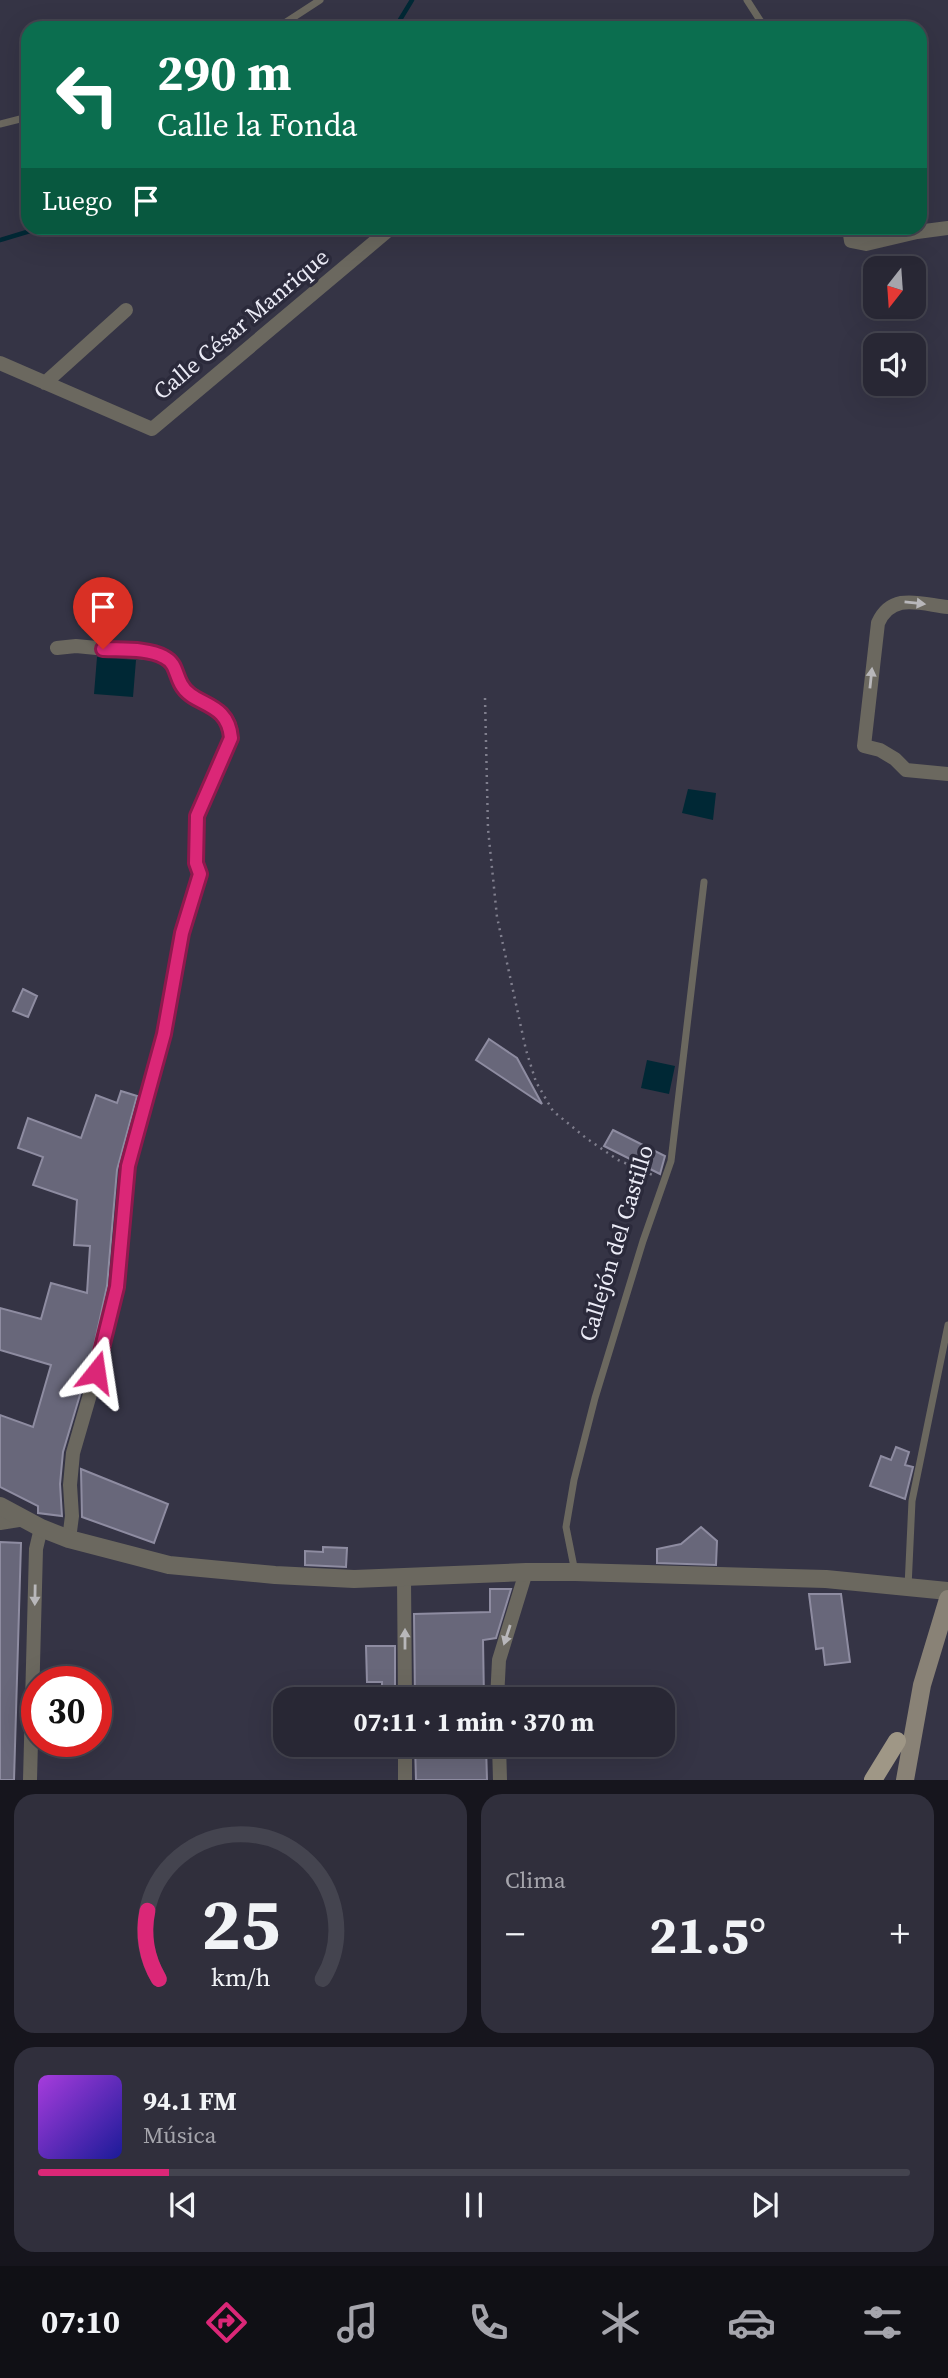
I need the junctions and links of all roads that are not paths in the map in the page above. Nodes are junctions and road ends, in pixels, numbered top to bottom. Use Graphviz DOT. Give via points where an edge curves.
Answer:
graph roads {
  1 [pos="320,0"];
  2 [pos="747,0"];
  3 [pos="288,21"];
  4 [pos="760,21"];
  5 [pos="21,119"];
  6 [pos="0,124"];
  7 [pos="948,228"];
  8 [pos="927,231"];
  9 [pos="383,235"];
  10 [pos="850,235"];
  11 [pos="904,235"];
  12 [pos="127,310"];
  13 [pos="0,363"];
  14 [pos="45,383"];
  15 [pos="948,607"];
  16 [pos="57,648"];
  17 [pos="948,774"];
  18 [pos="704,882"];
  19 [pos="948,1325"];
  20 [pos="0,1506"];
  21 [pos="24,1519"];
  22 [pos="0,1523"];
  23 [pos="41,1528"];
  24 [pos="69,1538"];
  25 [pos="526,1572"];
  26 [pos="575,1572"];
  27 [pos="404,1579"];
  28 [pos="908,1587"];
  29 [pos="948,1591"];
  30 [pos="948,1599"];
  31 [pos="922,1685"];
  32 [pos="405,1687"];
  33 [pos="498,1687"];
  34 [pos="897,1741"];
  35 [pos="405,1757"];
  36 [pos="499,1757"];
  37 [pos="30,1780"];
  38 [pos="405,1780"];
  39 [pos="500,1780"];
  40 [pos="873,1780"];
  41 [pos="885,1780"];
  42 [pos="905,1780"];
  1 -- 3 [label="lane"];
  2 -- 4 [label="lane"];
  5 -- 6 [label="lane"];
  7 -- 8 [label="street"];
  9 -- 14 [label="street, Calle César Manrique" via="152,429"];
  10 -- 11 [label="street" via="851,240 866,244"];
  12 -- 14 [label="street"];
  13 -- 14 [label="street"];
  17 -- 15 [label="street, one-way" via="906,770 880,750 864,746 878,623 884,610 900,602"];
  16 -- 24 [label="street" via="90,647 168,658 181,685 225,717 231,738 197,816 200,874 128,1166 117,1287 73,1452"];
  18 -- 26 [label="lane, Callejón del Castillo" via="671,1161 594,1398 574,1480 566,1527"];
  19 -- 28 [label="lane" via="912,1502"];
  20 -- 21 [label="street"];
  21 -- 22 [label="street"];
  21 -- 23 [label="street"];
  23 -- 24 [label="street"];
  23 -- 37 [label="street, one-way" via="36,1549"];
  24 -- 27 [label="street" via="169,1565"];
  25 -- 26 [label="street"];
  25 -- 27 [label="street"];
  25 -- 33 [label="street, one-way" via="499,1660"];
  26 -- 28 [label="street" via="826,1579"];
  32 -- 27 [label="street, one-way"];
  28 -- 29 [label="street"];
  30 -- 31 [label="main road"];
  31 -- 34 [label="main road"];
  31 -- 42 [label="main road"];
  34 -- 40 [label="main road"];
  34 -- 41 [label="main road"];
  35 -- 38 [label="street"];
  36 -- 39 [label="street"];
}
